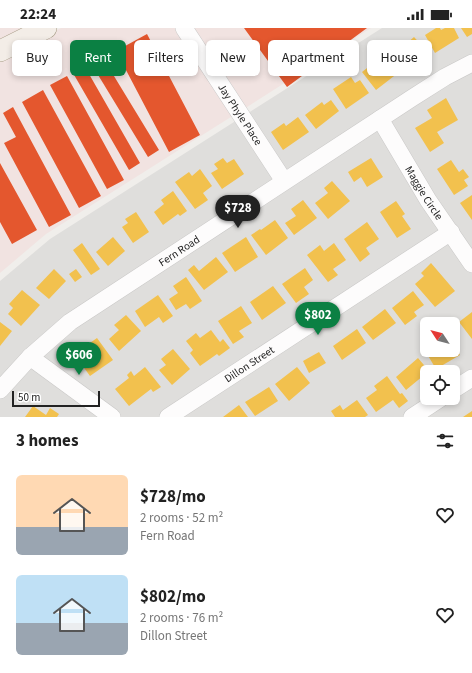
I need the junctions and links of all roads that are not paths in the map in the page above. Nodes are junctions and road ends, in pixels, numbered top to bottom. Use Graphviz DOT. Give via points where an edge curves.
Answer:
graph roads {
  1 [pos="46,28"];
  2 [pos="184,28"];
  3 [pos="18,34"];
  4 [pos="0,51"];
  5 [pos="472,63"];
  6 [pos="380,119"];
  7 [pos="284,181"];
  8 [pos="451,232"];
  9 [pos="472,264"];
  10 [pos="30,356"];
  11 [pos="472,378"];
  12 [pos="460,386"];
  13 [pos="0,390"];
  14 [pos="430,405"];
  15 [pos="112,417"];
  16 [pos="168,417"];
  17 [pos="412,417"];
  1 -- 3 [label="main road"];
  2 -- 7 [label="street, Jay Phyle Place"];
  3 -- 4 [label="main road"];
  5 -- 6 [label="street, Fern Road" via="445,77"];
  6 -- 7 [label="street, Fern Road"];
  6 -- 8 [label="street, Maggie Circle" via="428,200"];
  7 -- 10 [label="street, Fern Road" via="70,322"];
  8 -- 9 [label="street, Maggie Circle"];
  8 -- 16 [label="street, Dillon Street"];
  10 -- 13 [label="street, Fern Road"];
  10 -- 15 [label="street"];
  11 -- 12 [label="street"];
  14 -- 17 [label="street"];
}
